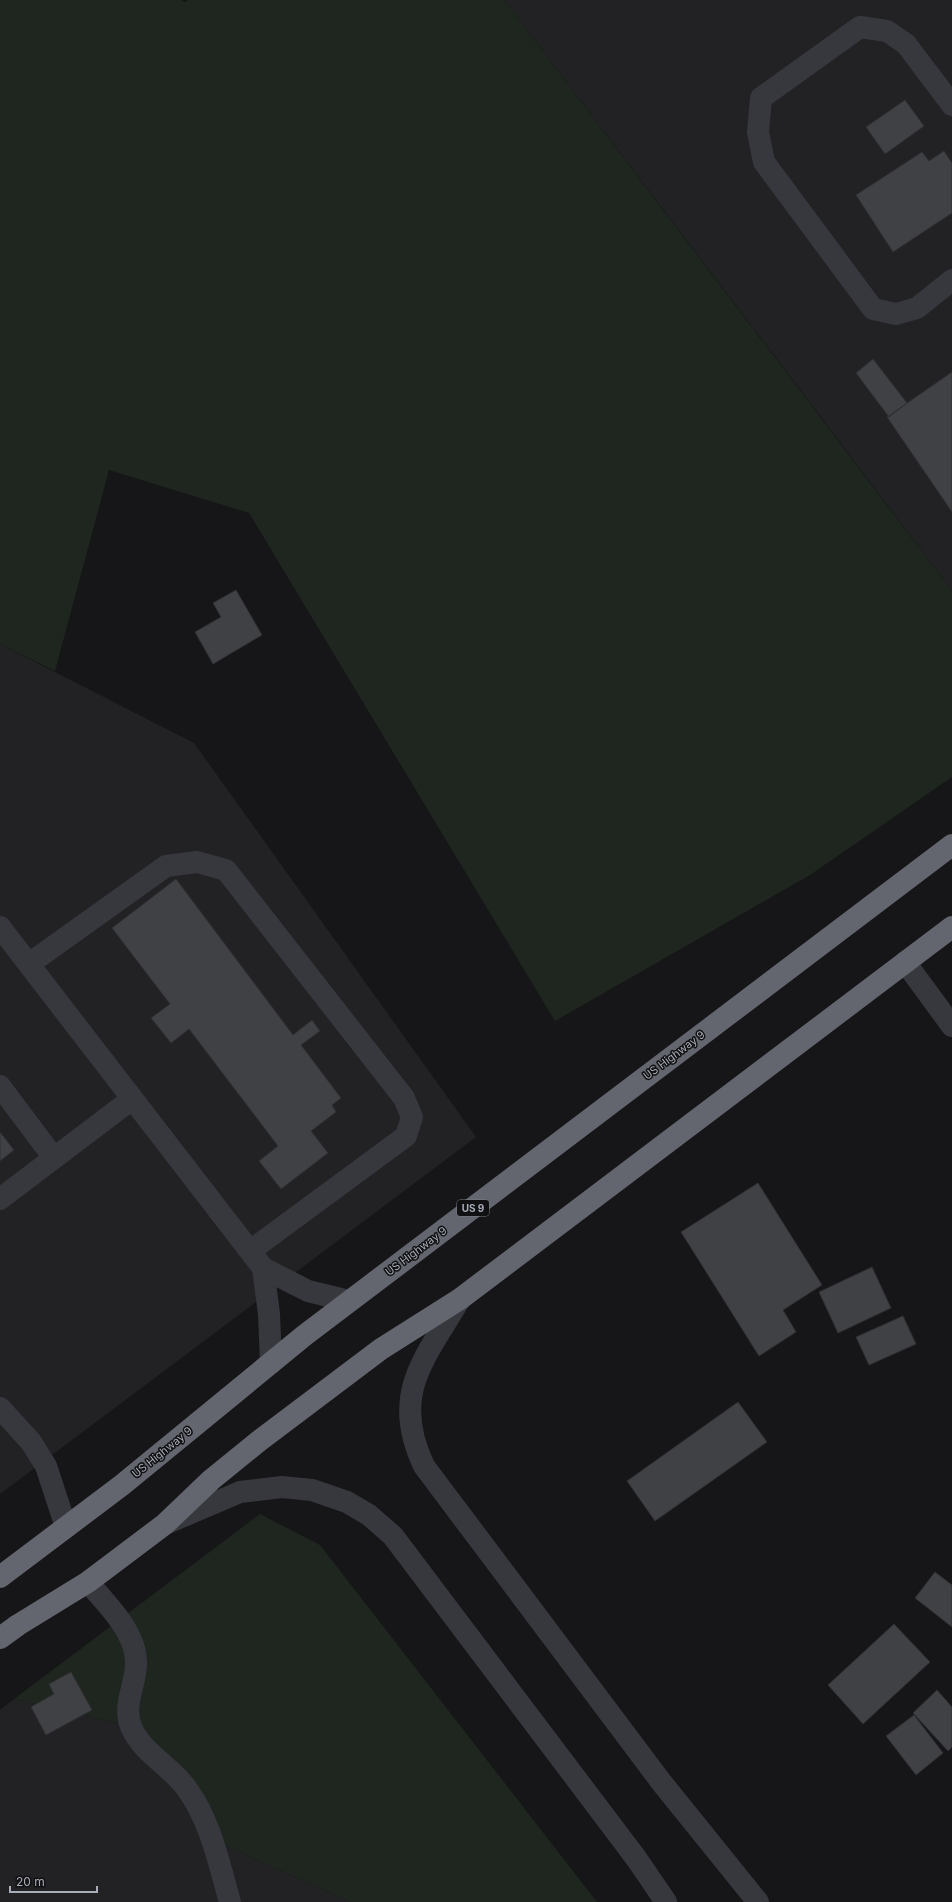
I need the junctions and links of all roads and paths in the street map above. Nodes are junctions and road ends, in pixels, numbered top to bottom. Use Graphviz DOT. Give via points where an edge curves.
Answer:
graph roads {
  1 [pos="952,104"];
  2 [pos="952,280"];
  3 [pos="952,845"];
  4 [pos="0,927"];
  5 [pos="952,927"];
  6 [pos="905,962"];
  7 [pos="29,964"];
  8 [pos="952,1026"];
  9 [pos="0,1086"];
  10 [pos="132,1099"];
  11 [pos="54,1158"];
  12 [pos="0,1199"];
  13 [pos="250,1251"];
  14 [pos="263,1268"];
  15 [pos="460,1299"];
  16 [pos="349,1302"];
  17 [pos="271,1363"];
  18 [pos="0,1408"];
  19 [pos="165,1524"];
  20 [pos="66,1527"];
  21 [pos="0,1577"];
  22 [pos="88,1582"];
  23 [pos="0,1638"];
  24 [pos="230,1902"];
  25 [pos="666,1902"];
  26 [pos="758,1902"];
  1 -- 2 [label="street" via="906,44 887,31 860,27 761,98 758,132 764,162 873,309 896,314 917,308"];
  3 -- 16 [label="highway, US Highway 9 / US 9"];
  4 -- 7 [label="street"];
  5 -- 6 [label="highway"];
  6 -- 8 [label="street"];
  6 -- 15 [label="highway"];
  7 -- 10 [label="street"];
  7 -- 13 [label="street" via="166,866 197,862 226,870 404,1098 412,1117 406,1136"];
  9 -- 11 [label="street"];
  10 -- 11 [label="street"];
  10 -- 13 [label="street"];
  11 -- 12 [label="street"];
  13 -- 14 [label="street"];
  14 -- 16 [label="street" via="308,1291"];
  14 -- 17 [label="street" via="269,1314"];
  15 -- 19 [label="highway" via="381,1349 259,1441 211,1480"];
  15 -- 26 [label="street" via="420,1366 411,1390 409,1418 414,1446 424,1466 662,1783"];
  16 -- 17 [label="highway, US Highway 9 / US 9"];
  17 -- 20 [label="highway, US Highway 9 / US 9" via="122,1485"];
  18 -- 20 [label="street" via="31,1442 46,1466"];
  19 -- 22 [label="highway"];
  19 -- 25 [label="street" via="240,1492 282,1487 312,1490 347,1502 369,1515 393,1536 636,1858"];
  20 -- 21 [label="highway, US Highway 9 / US 9"];
  22 -- 23 [label="highway"];
  22 -- 24 [label="street" via="117,1617 135,1650 136,1662 127,1712 133,1729 145,1747 186,1787 196,1802 206,1823"];
}
